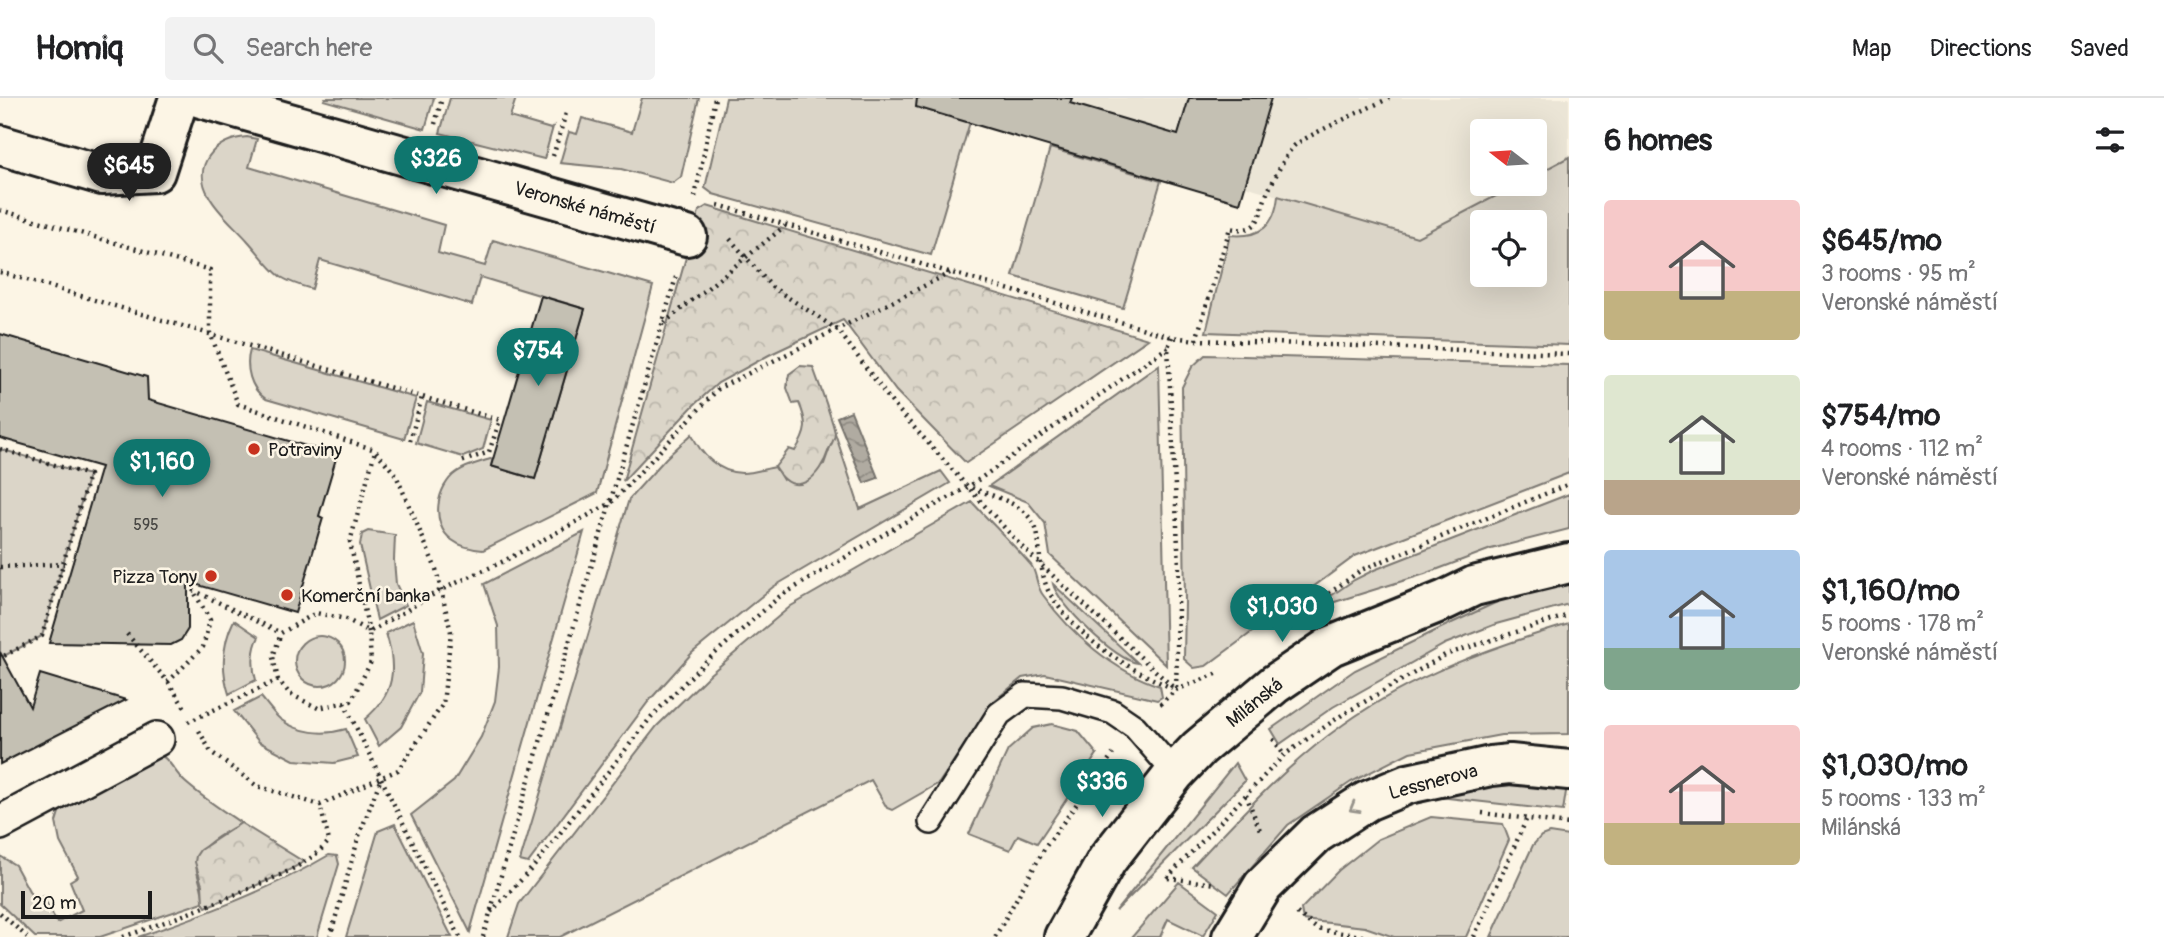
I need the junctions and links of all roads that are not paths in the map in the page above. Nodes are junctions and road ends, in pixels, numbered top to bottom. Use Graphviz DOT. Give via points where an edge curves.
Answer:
graph roads {
  1 [pos="179,98"];
  2 [pos="201,98"];
  3 [pos="0,145"];
  4 [pos="687,236"];
  5 [pos="1569,563"];
  6 [pos="157,739"];
  7 [pos="1565,769"];
  8 [pos="1175,773"];
  9 [pos="931,822"];
  10 [pos="0,823"];
  11 [pos="1064,937"];
  12 [pos="1231,937"];
  1 -- 3 [label="street" via="155,172 102,175"];
  2 -- 4 [label="street, Veronské náměstí"];
  5 -- 8 [label="street, Milánská" via="1474,586 1331,646 1248,705"];
  6 -- 10 [label="street"];
  7 -- 12 [label="street, Lessnerova, one-way" via="1491,766 1408,784 1367,801 1316,834 1263,886"];
  8 -- 9 [label="lane" via="1135,727 1113,712 1062,697 1025,695 999,714"];
  8 -- 11 [label="street, Milánská" via="1107,860"];
}
